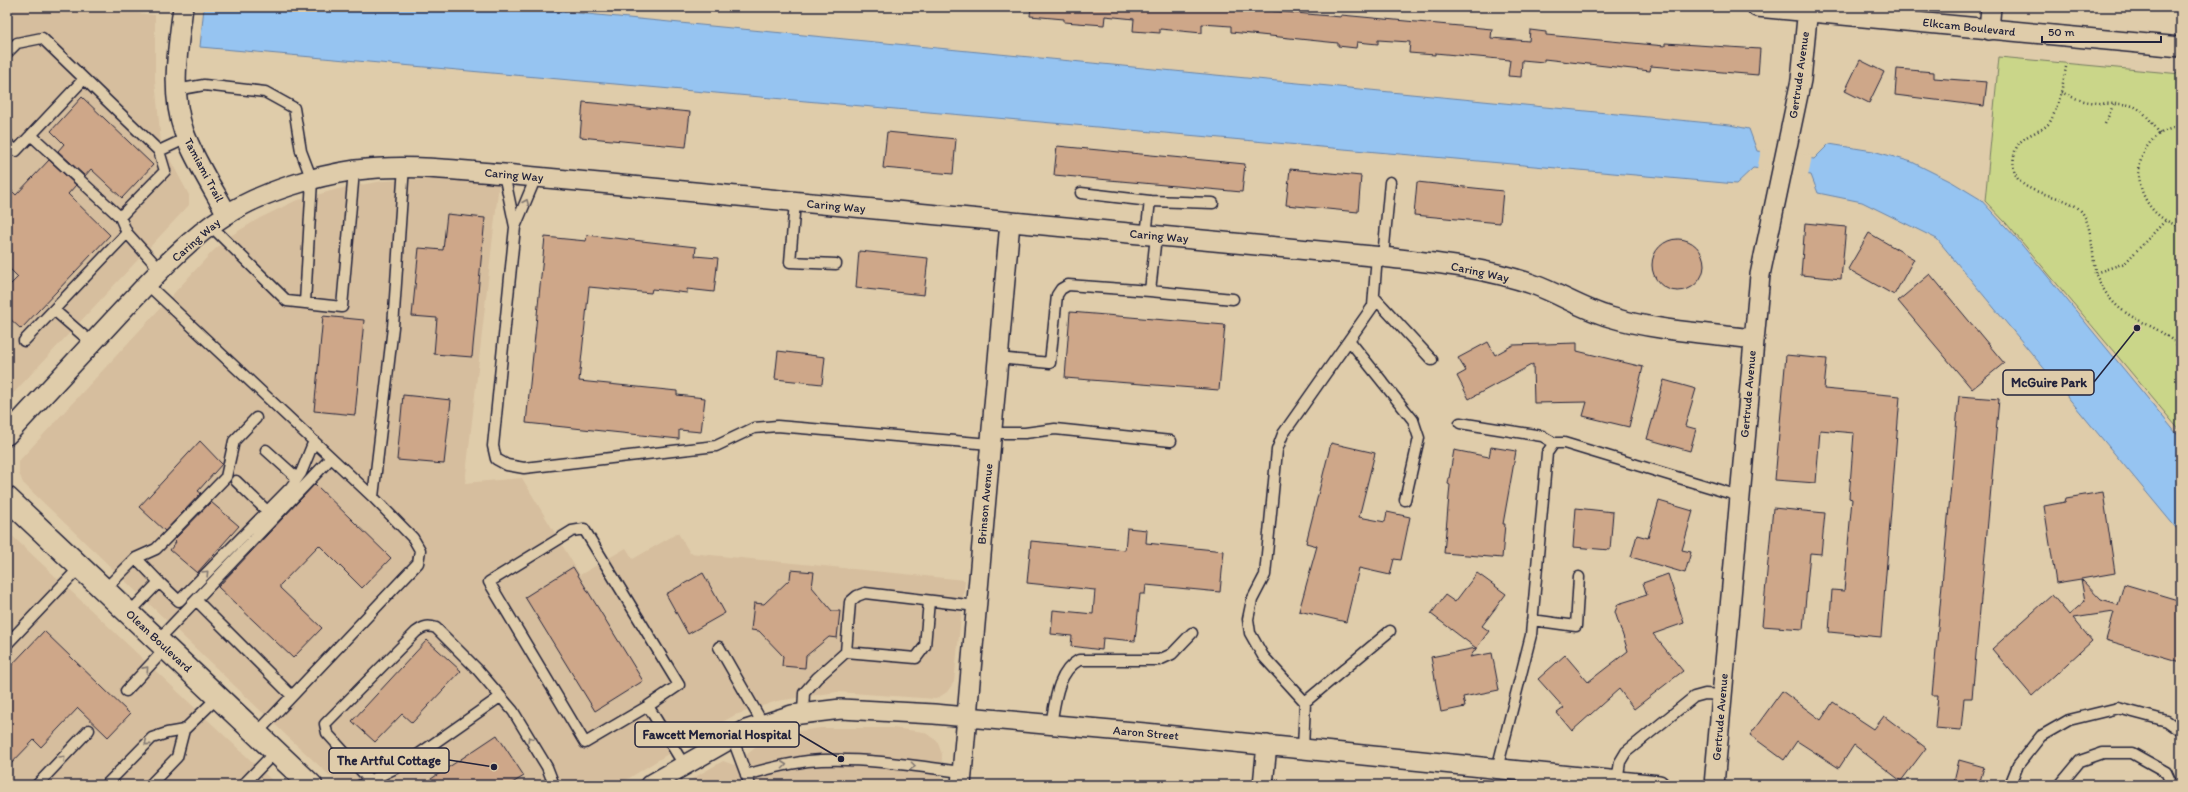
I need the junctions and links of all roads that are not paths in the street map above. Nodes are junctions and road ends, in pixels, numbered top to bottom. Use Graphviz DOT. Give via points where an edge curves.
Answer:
graph roads {
  1 [pos="183,7"];
  2 [pos="1757,7"];
  3 [pos="1991,7"];
  4 [pos="1808,9"];
  5 [pos="1989,30"];
  6 [pos="2181,48"];
  7 [pos="7,53"];
  8 [pos="84,79"];
  9 [pos="176,90"];
  10 [pos="31,135"];
  11 [pos="187,138"];
  12 [pos="7,143"];
  13 [pos="158,151"];
  14 [pos="404,166"];
  15 [pos="354,171"];
  16 [pos="504,174"];
  17 [pos="536,177"];
  18 [pos="312,180"];
  19 [pos="1390,182"];
  20 [pos="1081,193"];
  21 [pos="1150,201"];
  22 [pos="795,202"];
  23 [pos="1213,203"];
  24 [pos="227,214"];
  25 [pos="120,217"];
  26 [pos="1010,222"];
  27 [pos="210,225"];
  28 [pos="515,227"];
  29 [pos="127,233"];
  30 [pos="1151,235"];
  31 [pos="1380,257"];
  32 [pos="836,264"];
  33 [pos="161,271"];
  34 [pos="147,284"];
  35 [pos="1150,291"];
  36 [pos="1374,298"];
  37 [pos="1233,299"];
  38 [pos="305,303"];
  39 [pos="54,310"];
  40 [pos="1753,339"];
  41 [pos="1349,340"];
  42 [pos="24,342"];
  43 [pos="92,343"];
  44 [pos="998,358"];
  45 [pos="1432,360"];
  46 [pos="256,418"];
  47 [pos="1460,423"];
  48 [pos="7,435"];
  49 [pos="991,439"];
  50 [pos="314,441"];
  51 [pos="1171,441"];
  52 [pos="1554,443"];
  53 [pos="266,450"];
  54 [pos="332,458"];
  55 [pos="297,478"];
  56 [pos="236,481"];
  57 [pos="1739,496"];
  58 [pos="373,497"];
  59 [pos="7,498"];
  60 [pos="1405,500"];
  61 [pos="267,511"];
  62 [pos="136,558"];
  63 [pos="80,567"];
  64 [pos="1579,577"];
  65 [pos="159,582"];
  66 [pos="104,590"];
  67 [pos="196,600"];
  68 [pos="929,601"];
  69 [pos="976,606"];
  70 [pos="129,613"];
  71 [pos="1532,620"];
  72 [pos="1390,631"];
  73 [pos="1192,633"];
  74 [pos="7,644"];
  75 [pos="162,644"];
  76 [pos="719,647"];
  77 [pos="846,652"];
  78 [pos="126,691"];
  79 [pos="1722,695"];
  80 [pos="292,696"];
  81 [pos="218,697"];
  82 [pos="500,697"];
  83 [pos="1305,702"];
  84 [pos="648,706"];
  85 [pos="803,713"];
  86 [pos="967,717"];
  87 [pos="763,724"];
  88 [pos="1051,725"];
  89 [pos="89,730"];
  90 [pos="184,730"];
  91 [pos="2181,731"];
  92 [pos="257,733"];
  93 [pos="732,737"];
  94 [pos="1267,745"];
  95 [pos="1302,749"];
  96 [pos="276,751"];
  97 [pos="684,765"];
  98 [pos="1497,769"];
  99 [pos="746,775"];
  100 [pos="962,778"];
  101 [pos="1581,781"];
  102 [pos="1617,781"];
  103 [pos="368,783"];
  104 [pos="37,785"];
  105 [pos="106,785"];
  106 [pos="150,785"];
  107 [pos="243,785"];
  108 [pos="311,785"];
  109 [pos="554,785"];
  110 [pos="650,785"];
  111 [pos="750,785"];
  112 [pos="1263,785"];
  113 [pos="1659,785"];
  114 [pos="1714,785"];
  115 [pos="2010,785"];
  116 [pos="2060,785"];
  117 [pos="2172,785"];
  1 -- 9 [label="street, Tamiami Trail"];
  2 -- 4 [label="street, Elkcam Boulevard"];
  3 -- 5 [label="street"];
  4 -- 5 [label="street, Elkcam Boulevard"];
  4 -- 40 [label="street, Gertrude Avenue" via="1801,80 1764,251"];
  5 -- 6 [label="street, Elkcam Boulevard"];
  7 -- 8 [label="lane" via="17,43 42,38"];
  8 -- 10 [label="lane"];
  8 -- 13 [label="lane"];
  9 -- 11 [label="street, Tamiami Trail"];
  9 -- 18 [label="lane" via="204,85 265,92 294,108 301,151"];
  10 -- 12 [label="lane" via="16,151"];
  10 -- 25 [label="lane"];
  11 -- 13 [label="lane"];
  11 -- 24 [label="street, Tamiami Trail"];
  13 -- 25 [label="lane" via="164,170"];
  14 -- 15 [label="street, Caring Way"];
  14 -- 16 [label="street, Caring Way"];
  14 -- 58 [label="lane" via="393,327"];
  15 -- 18 [label="street, Caring Way"];
  15 -- 38 [label="lane" via="342,307"];
  16 -- 17 [label="street, Caring Way"];
  16 -- 28 [label="lane"];
  17 -- 22 [label="street, Caring Way"];
  28 -- 17 [label="lane, one-way"];
  18 -- 24 [label="street, Caring Way" via="262,197"];
  18 -- 38 [label="lane"];
  19 -- 31 [label="lane"];
  20 -- 21 [label="lane"];
  21 -- 23 [label="lane"];
  21 -- 30 [label="lane"];
  22 -- 26 [label="street, Caring Way"];
  22 -- 32 [label="lane" via="790,262"];
  24 -- 27 [label="street, Caring Way"];
  25 -- 29 [label="lane"];
  26 -- 30 [label="street, Caring Way"];
  26 -- 44 [label="street, Brinson Avenue"];
  27 -- 33 [label="street, Caring Way"];
  27 -- 38 [label="lane" via="287,301"];
  28 -- 49 [label="lane" via="493,446 496,459 507,465 524,468 716,446 754,428 777,426"];
  29 -- 33 [label="lane"];
  29 -- 39 [label="lane"];
  30 -- 31 [label="street, Caring Way"];
  30 -- 35 [label="lane"];
  31 -- 36 [label="lane"];
  31 -- 40 [label="street, Caring Way" via="1494,273 1533,284 1568,302 1609,317 1642,325"];
  33 -- 34 [label="street, Caring Way"];
  34 -- 43 [label="street, Caring Way"];
  34 -- 50 [label="lane"];
  35 -- 37 [label="lane"];
  35 -- 44 [label="lane" via="1068,285 1057,295 1050,363"];
  36 -- 41 [label="lane" via="1373,306"];
  36 -- 45 [label="lane"];
  39 -- 42 [label="lane"];
  39 -- 43 [label="lane"];
  40 -- 57 [label="street, Gertrude Avenue"];
  41 -- 60 [label="lane" via="1413,420 1419,438"];
  41 -- 83 [label="lane" via="1283,434 1277,450 1265,575 1252,600 1248,619 1250,633 1263,656"];
  43 -- 48 [label="street, Caring Way"];
  44 -- 49 [label="street, Brinson Avenue"];
  46 -- 62 [label="lane" via="234,440 226,477 156,549"];
  47 -- 52 [label="lane" via="1542,436"];
  49 -- 51 [label="lane" via="1055,429"];
  49 -- 69 [label="street, Brinson Avenue"];
  50 -- 54 [label="lane"];
  50 -- 55 [label="lane"];
  52 -- 57 [label="lane" via="1564,443"];
  52 -- 71 [label="lane" via="1547,453"];
  53 -- 55 [label="lane"];
  54 -- 58 [label="lane"];
  54 -- 67 [label="lane"];
  55 -- 61 [label="lane"];
  56 -- 61 [label="lane"];
  57 -- 79 [label="street, Gertrude Avenue"];
  58 -- 80 [label="lane" via="413,538 420,550 418,563"];
  59 -- 63 [label="street, Olean Boulevard"];
  65 -- 61 [label="lane, one-way" via="179,601"];
  62 -- 65 [label="lane"];
  62 -- 66 [label="lane"];
  63 -- 66 [label="street, Olean Boulevard"];
  63 -- 74 [label="lane"];
  64 -- 71 [label="lane" via="1576,626"];
  65 -- 70 [label="lane"];
  66 -- 70 [label="street, Olean Boulevard"];
  67 -- 75 [label="lane"];
  67 -- 80 [label="lane"];
  68 -- 69 [label="lane"];
  68 -- 77 [label="lane" via="925,646 916,658"];
  68 -- 77 [label="lane" via="865,593 857,596 850,602"];
  69 -- 86 [label="street, Brinson Avenue"];
  70 -- 75 [label="street, Olean Boulevard"];
  71 -- 98 [label="lane" via="1531,635"];
  72 -- 83 [label="lane"];
  73 -- 88 [label="lane" via="1172,654 1159,660 1079,660 1069,665 1056,699"];
  78 -- 75 [label="lane, one-way"];
  75 -- 81 [label="street, Olean Boulevard"];
  76 -- 87 [label="lane"];
  77 -- 85 [label="lane" via="804,693"];
  79 -- 102 [label="lane" via="1694,696 1626,752 1620,762"];
  79 -- 114 [label="street, Gertrude Avenue"];
  80 -- 92 [label="lane"];
  81 -- 90 [label="lane"];
  81 -- 92 [label="street, Olean Boulevard"];
  82 -- 103 [label="lane" via="406,763"];
  82 -- 103 [label="lane" via="477,669 436,628 423,627 326,724 327,733"];
  109 -- 82 [label="lane, one-way" via="547,767 512,711"];
  83 -- 95 [label="lane"];
  84 -- 84 [label="lane" via="679,685 584,529 572,531 489,582 585,743"];
  84 -- 97 [label="lane"];
  85 -- 86 [label="street, Aaron Street" via="841,709"];
  85 -- 87 [label="street, Aaron Street"];
  86 -- 88 [label="street, Aaron Street"];
  86 -- 100 [label="street, Brinson Avenue"];
  87 -- 93 [label="street, Aaron Street"];
  88 -- 94 [label="street, Aaron Street"];
  104 -- 89 [label="lane, one-way"];
  90 -- 105 [label="lane, one-way" via="152,738"];
  90 -- 106 [label="lane" via="177,757"];
  91 -- 115 [label="lane" via="2167,721 2118,708 2069,720 2041,736 2018,765"];
  92 -- 96 [label="street, Olean Boulevard"];
  93 -- 97 [label="street, Aaron Street"];
  93 -- 99 [label="lane"];
  94 -- 95 [label="street, Aaron Street"];
  94 -- 112 [label="street"];
  95 -- 98 [label="street, Aaron Street"];
  96 -- 107 [label="lane"];
  96 -- 108 [label="street, Olean Boulevard"];
  97 -- 110 [label="street, Aaron Street"];
  98 -- 101 [label="street, Aaron Street"];
  99 -- 100 [label="lane, one-way" via="776,766 821,760 897,764"];
  99 -- 111 [label="lane"];
  101 -- 102 [label="street, Aaron Street"];
  102 -- 113 [label="street, Aaron Street"];
  116 -- 117 [label="lane" via="2080,761 2103,753 2132,753 2166,772"];
}
